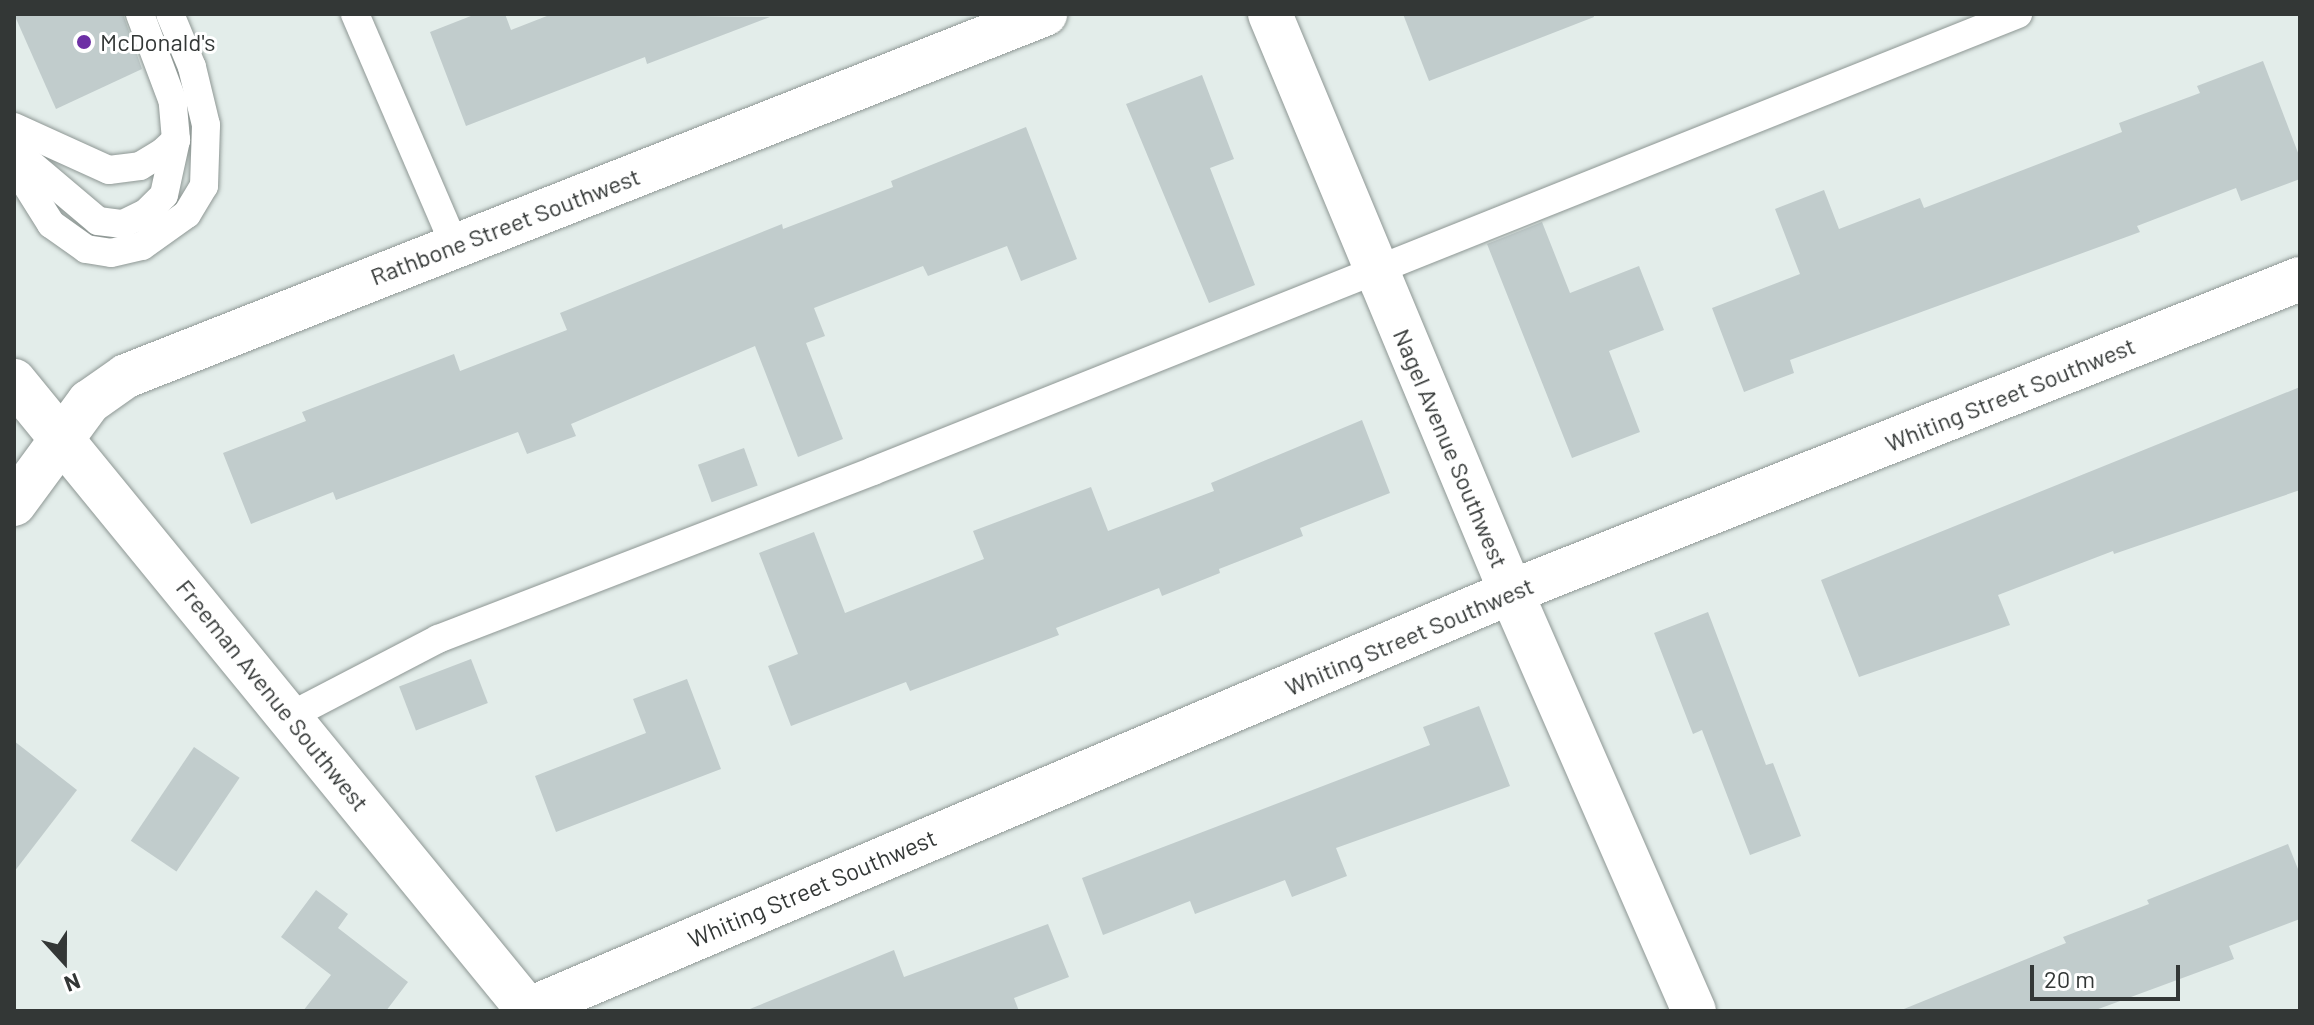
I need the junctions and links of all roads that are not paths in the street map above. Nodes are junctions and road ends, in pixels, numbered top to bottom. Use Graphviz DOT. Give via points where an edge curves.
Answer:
graph roads {
  1 [pos="140,14"];
  2 [pos="170,14"];
  3 [pos="355,14"];
  4 [pos="1045,14"];
  5 [pos="1270,14"];
  6 [pos="2018,14"];
  7 [pos="14,127"];
  8 [pos="176,140"];
  9 [pos="14,150"];
  10 [pos="14,165"];
  11 [pos="455,246"];
  12 [pos="1376,269"];
  13 [pos="2300,279"];
  14 [pos="14,381"];
  15 [pos="59,438"];
  16 [pos="14,504"];
  17 [pos="1511,592"];
  18 [pos="292,715"];
  19 [pos="527,1010"];
  20 [pos="1694,1011"];
  1 -- 8 [label="lane" via="170,87"];
  2 -- 10 [label="lane" via="192,67 206,125 204,186 187,214 142,246 111,253 86,249 51,224"];
  3 -- 11 [label="lane"];
  4 -- 11 [label="street, Rathbone Street Southwest"];
  5 -- 12 [label="street, Nagel Avenue Southwest"];
  6 -- 12 [label="lane"];
  7 -- 8 [label="lane" via="109,170 140,166"];
  8 -- 9 [label="lane" via="164,195 146,213 123,224 98,221"];
  11 -- 15 [label="street, Rathbone Street Southwest" via="126,376 89,402"];
  12 -- 17 [label="street, Nagel Avenue Southwest"];
  12 -- 18 [label="lane" via="438,639"];
  13 -- 17 [label="street, Whiting Street Southwest"];
  14 -- 15 [label="street, Freeman Avenue Southwest"];
  15 -- 16 [label="street, Rathbone Street Southwest"];
  15 -- 18 [label="street, Freeman Avenue Southwest"];
  17 -- 19 [label="street, Whiting Street Southwest"];
  17 -- 20 [label="street, Nagel Avenue Southwest"];
  18 -- 19 [label="street, Freeman Avenue Southwest"];
}
